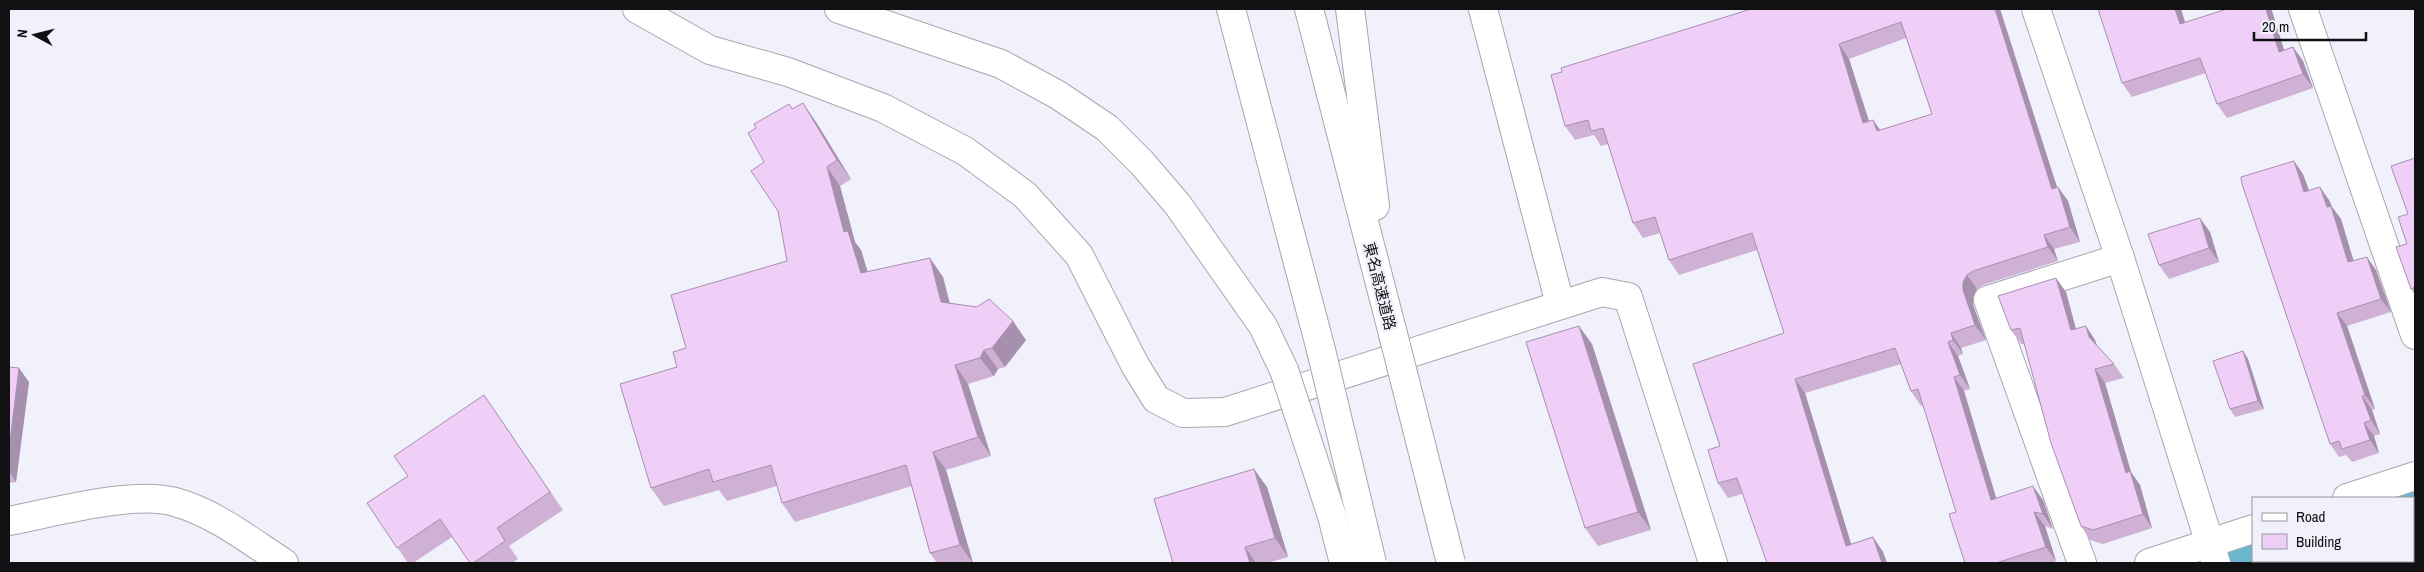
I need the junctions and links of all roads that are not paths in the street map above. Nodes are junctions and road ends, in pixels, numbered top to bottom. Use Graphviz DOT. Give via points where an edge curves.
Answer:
graph roads {
  1 [pos="637,9"];
  2 [pos="839,9"];
  3 [pos="1231,9"];
  4 [pos="1309,9"];
  5 [pos="1350,9"];
  6 [pos="1483,9"];
  7 [pos="2036,9"];
  8 [pos="2303,9"];
  9 [pos="2120,258"];
  10 [pos="1560,304"];
  11 [pos="1393,334"];
  12 [pos="2415,335"];
  13 [pos="2415,476"];
  14 [pos="2350,497"];
  15 [pos="9,522"];
  16 [pos="2252,530"];
  17 [pos="2213,553"];
  18 [pos="284,563"];
  19 [pos="1344,563"];
  20 [pos="1372,563"];
  21 [pos="1450,563"];
  22 [pos="1714,563"];
  23 [pos="2082,563"];
  24 [pos="2149,563"];
  1 -- 10 [label="main road" via="710,50 788,72 883,108 965,151 1003,179 1025,196 1079,255 1156,399 1183,413 1225,412"];
  2 -- 19 [label="main road, bridge" via="1001,64 1058,95 1108,128 1142,163 1178,205 1263,326 1284,370"];
  3 -- 20 [label="main road, bridge" via="1321,350"];
  4 -- 11 [label="main road, 東名高速道路"];
  5 -- 11 [label="main road"];
  6 -- 10 [label="main road"];
  7 -- 9 [label="main road"];
  8 -- 12 [label="main road"];
  9 -- 17 [label="main road"];
  9 -- 23 [label="main road" via="1988,300"];
  10 -- 22 [label="main road" via="1602,292 1628,297"];
  11 -- 21 [label="main road, 東名高速道路, bridge"];
  13 -- 14 [label="main road"];
  15 -- 18 [label="main road" via="140,497 174,501 207,514"];
  16 -- 17 [label="main road"];
  17 -- 24 [label="main road"];
}
